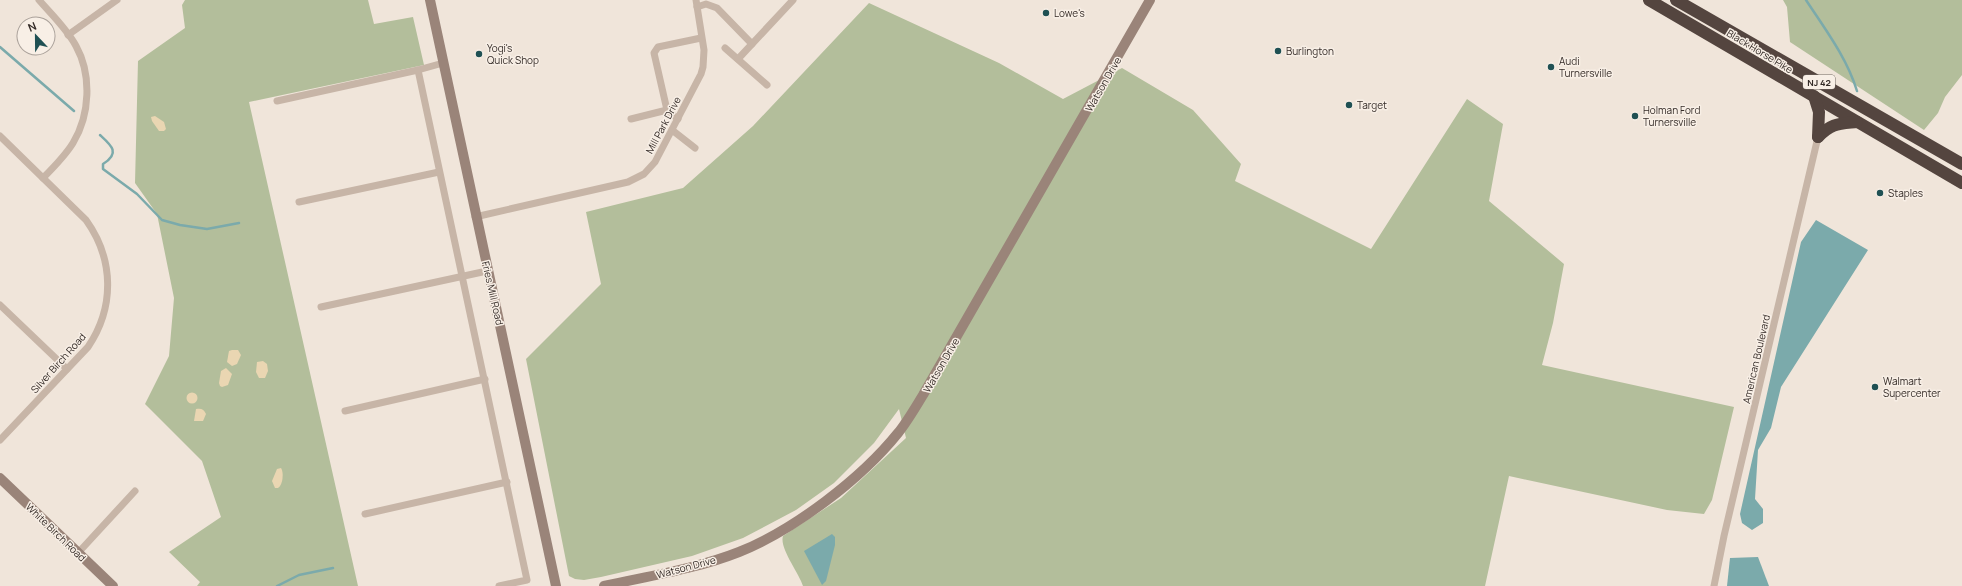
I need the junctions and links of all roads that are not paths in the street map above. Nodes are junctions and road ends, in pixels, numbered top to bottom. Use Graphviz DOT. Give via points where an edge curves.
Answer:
graph roads {
  1 [pos="40,0"];
  2 [pos="117,0"];
  3 [pos="430,0"];
  4 [pos="793,0"];
  5 [pos="1150,0"];
  6 [pos="1649,0"];
  7 [pos="1676,0"];
  8 [pos="697,4"];
  9 [pos="68,35"];
  10 [pos="701,38"];
  11 [pos="752,44"];
  12 [pos="725,48"];
  13 [pos="738,59"];
  14 [pos="443,63"];
  15 [pos="418,70"];
  16 [pos="767,85"];
  17 [pos="1814,96"];
  18 [pos="277,101"];
  19 [pos="667,110"];
  20 [pos="631,119"];
  21 [pos="678,119"];
  22 [pos="1857,122"];
  23 [pos="672,130"];
  24 [pos="0,136"];
  25 [pos="1818,137"];
  26 [pos="695,148"];
  27 [pos="1962,164"];
  28 [pos="439,172"];
  29 [pos="43,178"];
  30 [pos="1962,183"];
  31 [pos="299,202"];
  32 [pos="475,217"];
  33 [pos="488,271"];
  34 [pos="462,276"];
  35 [pos="0,305"];
  36 [pos="321,307"];
  37 [pos="67,369"];
  38 [pos="485,379"];
  39 [pos="345,411"];
  40 [pos="0,440"];
  41 [pos="0,478"];
  42 [pos="507,482"];
  43 [pos="135,491"];
  44 [pos="365,514"];
  45 [pos="78,553"];
  46 [pos="113,586"];
  47 [pos="498,586"];
  48 [pos="556,586"];
  49 [pos="604,586"];
  50 [pos="1714,586"];
  1 -- 9 [label="street"];
  2 -- 9 [label="street"];
  3 -- 14 [label="street, Fries Mill Road"];
  4 -- 11 [label="street"];
  5 -- 49 [label="street, Watson Drive" via="923,395 898,433 842,488 797,522 740,552 689,568"];
  6 -- 17 [label="highway, Black Horse Pike / NJ 42"];
  7 -- 27 [label="highway, Black Horse Pike / NJ 42"];
  8 -- 10 [label="street, Mill Park Drive"];
  8 -- 11 [label="street" via="716,8"];
  9 -- 29 [label="street" via="78,51 85,72 84,116 73,142"];
  10 -- 19 [label="street" via="658,47 654,53"];
  10 -- 21 [label="street, Mill Park Drive" via="704,50 701,74"];
  11 -- 13 [label="street"];
  12 -- 13 [label="street"];
  13 -- 16 [label="street"];
  14 -- 15 [label="street"];
  14 -- 32 [label="street, Fries Mill Road"];
  15 -- 18 [label="street"];
  15 -- 28 [label="street"];
  17 -- 22 [label="highway, Black Horse Pike / NJ 42"];
  17 -- 25 [label="highway" via="1819,112"];
  19 -- 20 [label="street"];
  19 -- 21 [label="street"];
  21 -- 23 [label="street, Mill Park Drive"];
  22 -- 25 [label="highway" via="1835,124"];
  22 -- 30 [label="highway, Black Horse Pike / NJ 42"];
  23 -- 26 [label="street"];
  23 -- 32 [label="street, Mill Park Drive" via="655,162 644,174 628,182"];
  24 -- 29 [label="street, Silver Birch Road"];
  25 -- 50 [label="street, American Boulevard" via="1720,550"];
  28 -- 31 [label="street"];
  28 -- 34 [label="street"];
  29 -- 37 [label="street, Silver Birch Road" via="91,227 100,244 107,270 108,297 101,324 88,347"];
  32 -- 33 [label="street, Fries Mill Road"];
  33 -- 34 [label="street"];
  33 -- 48 [label="street, Fries Mill Road"];
  34 -- 36 [label="street"];
  34 -- 38 [label="street"];
  35 -- 37 [label="street"];
  37 -- 40 [label="street, Silver Birch Road"];
  38 -- 39 [label="street"];
  38 -- 42 [label="street"];
  41 -- 45 [label="street, White Birch Road"];
  42 -- 44 [label="street"];
  42 -- 47 [label="street" via="527,580"];
  43 -- 45 [label="street"];
  45 -- 46 [label="street, White Birch Road"];
}
